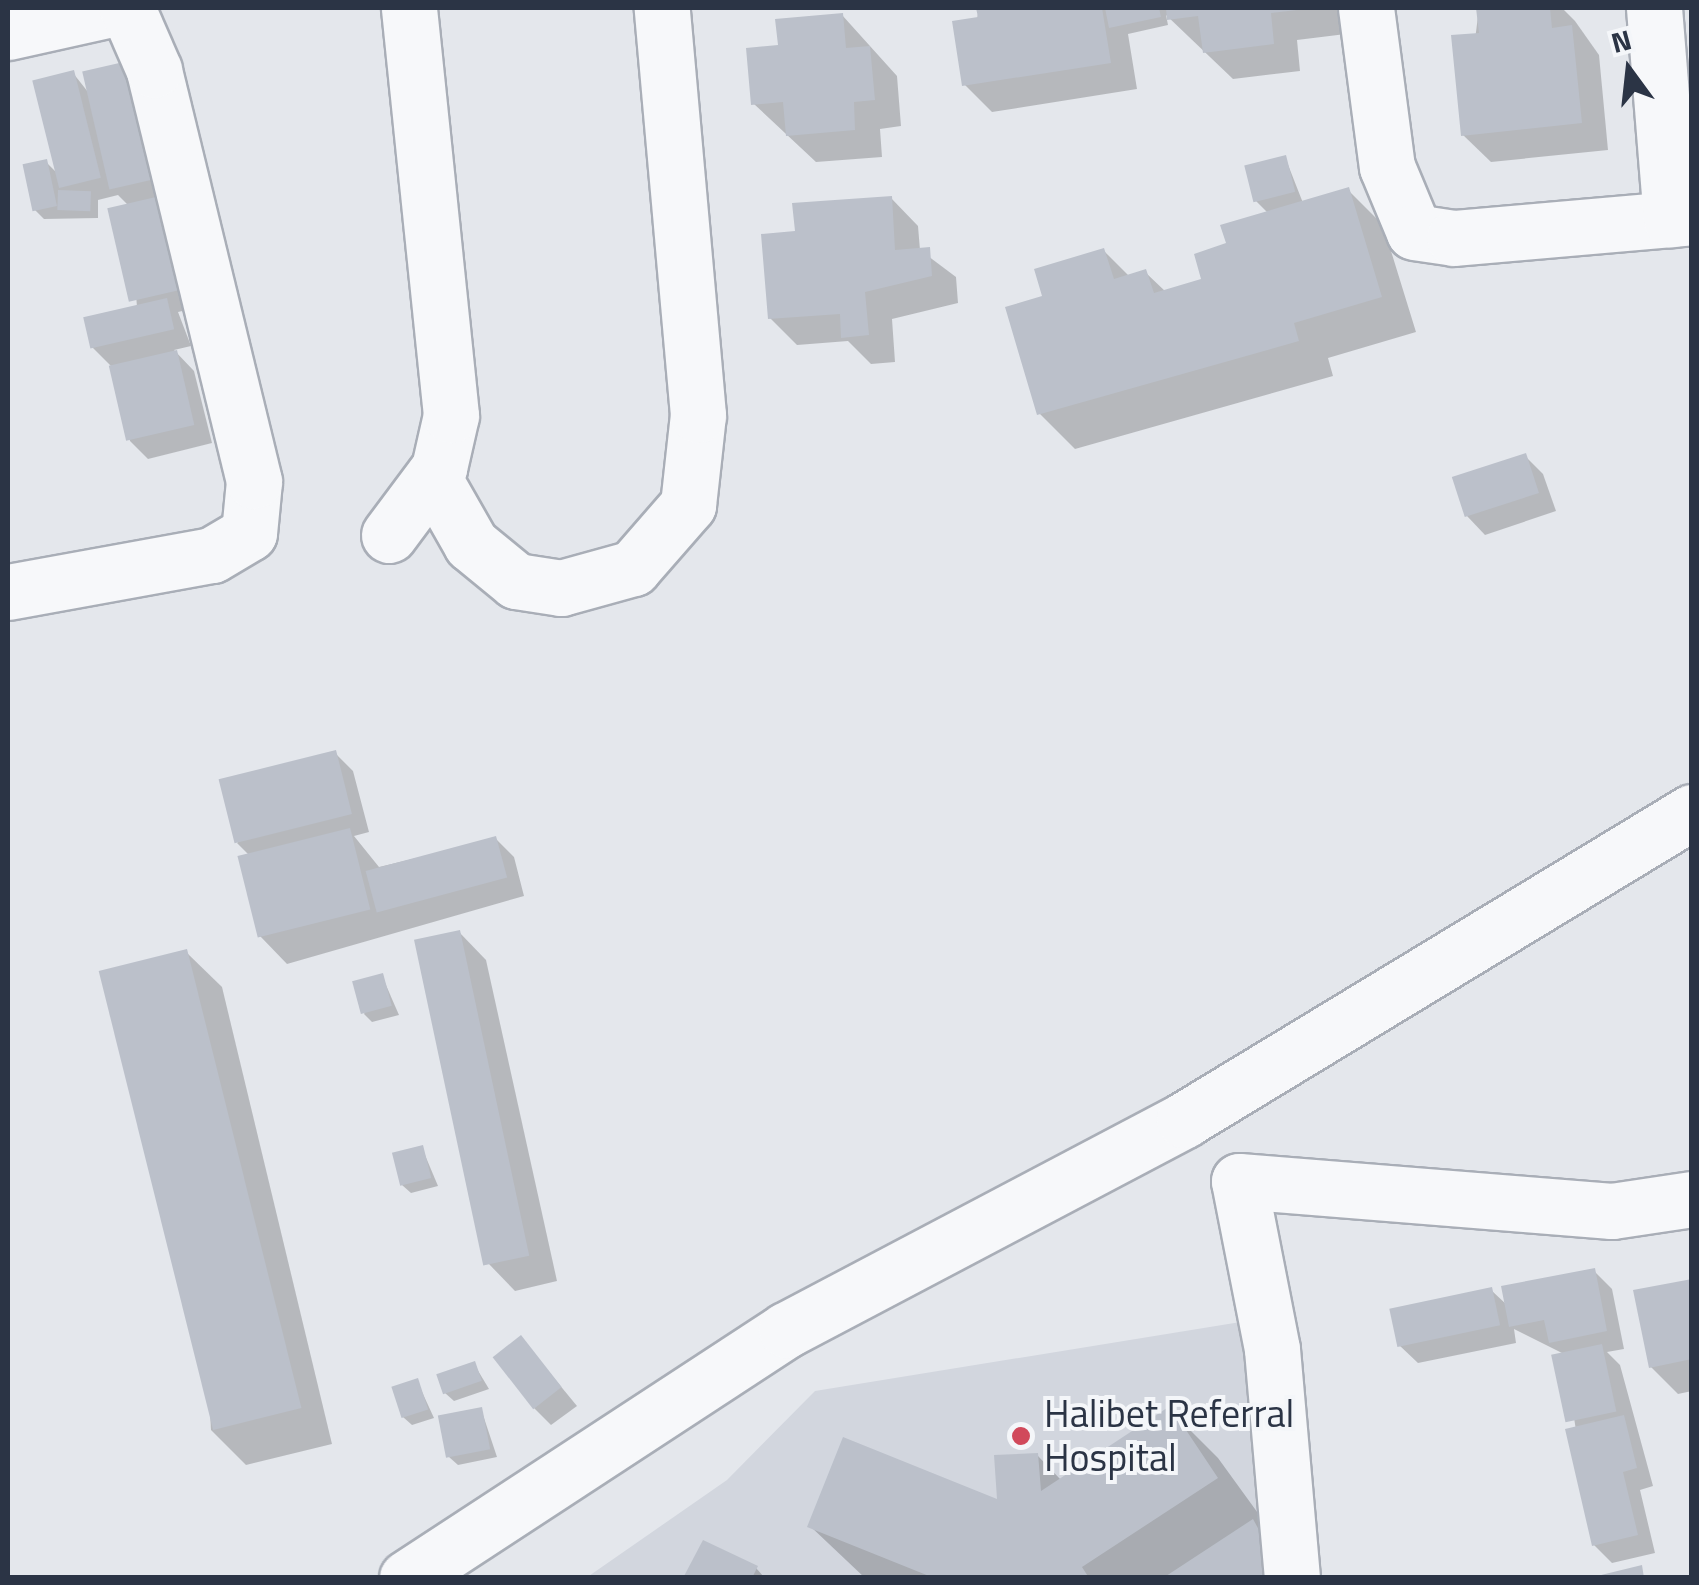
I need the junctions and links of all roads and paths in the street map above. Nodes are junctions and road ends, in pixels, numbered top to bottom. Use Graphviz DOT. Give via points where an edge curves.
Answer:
graph roads {
  1 [pos="116,8"];
  2 [pos="127,8"];
  3 [pos="409,8"];
  4 [pos="662,8"];
  5 [pos="1366,8"];
  6 [pos="1654,8"];
  7 [pos="8,32"];
  8 [pos="1681,218"];
  9 [pos="434,477"];
  10 [pos="388,535"];
  11 [pos="8,592"];
  12 [pos="1692,812"];
  13 [pos="1184,1120"];
  14 [pos="1239,1181"];
  15 [pos="1692,1199"];
  16 [pos="407,1578"];
  17 [pos="1292,1578"];
  1 -- 7 [label="street"];
  2 -- 11 [label="street" via="154,70 254,481 249,533 212,555"];
  3 -- 9 [label="street" via="451,416"];
  4 -- 9 [label="street" via="698,415 688,505 633,568 561,588 516,580 471,544"];
  5 -- 8 [label="street" via="1388,168 1414,232 1454,238"];
  6 -- 8 [label="street"];
  9 -- 10 [label="street"];
  12 -- 13 [label="street"];
  13 -- 14 [label="street"];
  13 -- 16 [label="street" via="786,1330"];
  14 -- 15 [label="street" via="1612,1211"];
  14 -- 17 [label="street" via="1272,1348"];
}
